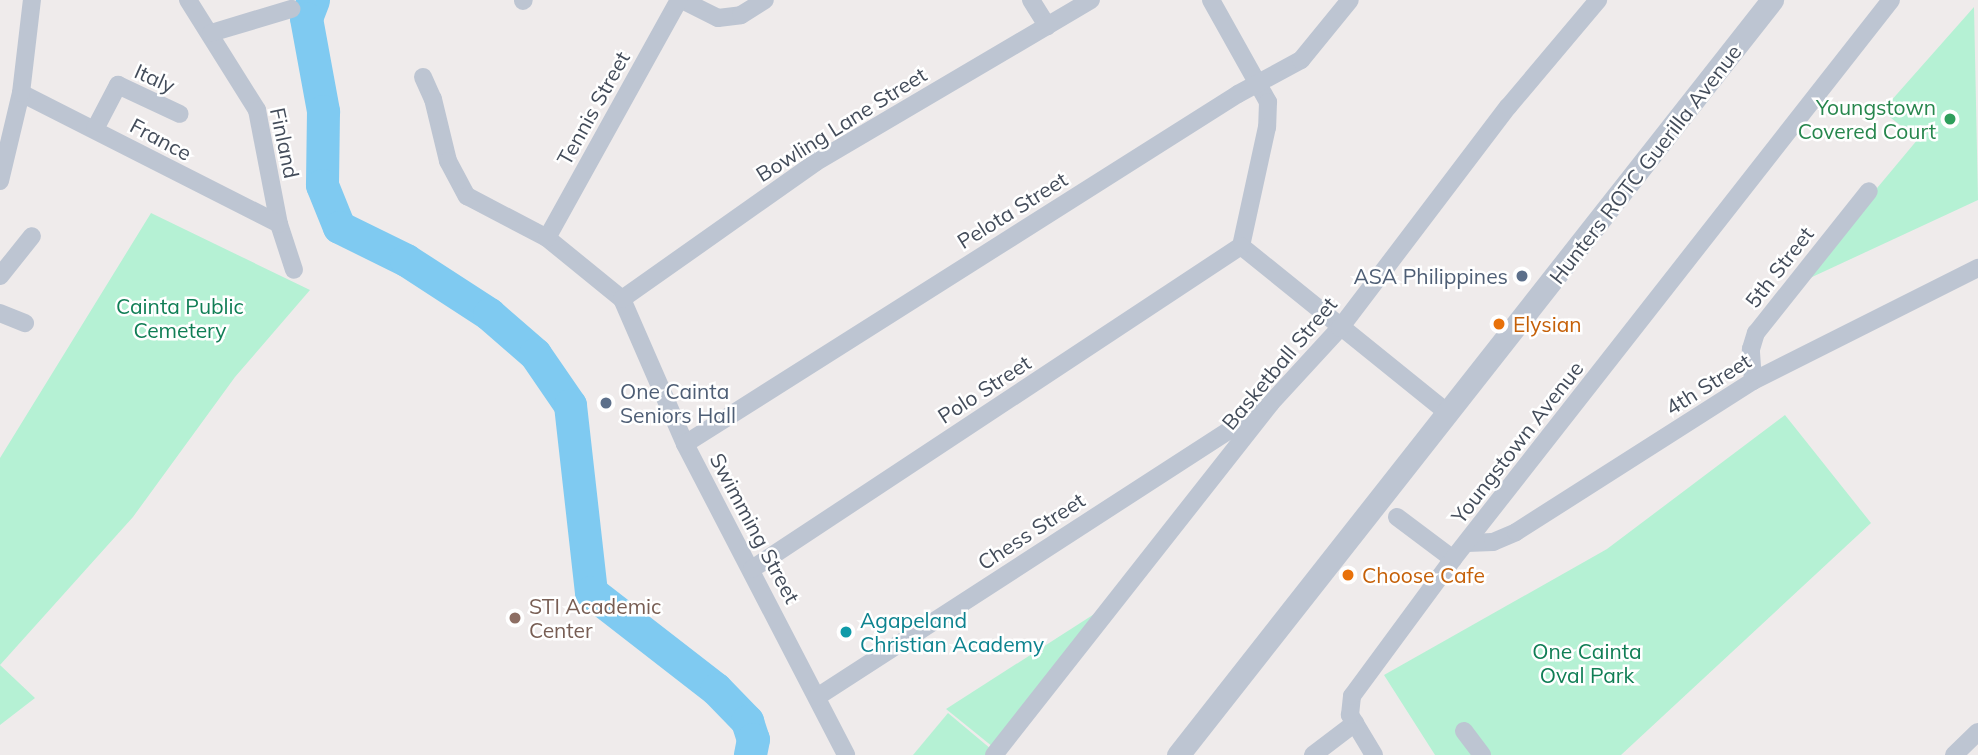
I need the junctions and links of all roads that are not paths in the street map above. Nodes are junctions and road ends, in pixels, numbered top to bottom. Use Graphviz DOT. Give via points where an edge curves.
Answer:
graph roads {
  1 [pos="32,0"];
  2 [pos="188,0"];
  3 [pos="680,0"];
  4 [pos="765,0"];
  5 [pos="1031,0"];
  6 [pos="1091,0"];
  7 [pos="1211,0"];
  8 [pos="1350,0"];
  9 [pos="1598,0"];
  10 [pos="1772,0"];
  11 [pos="1891,0"];
  12 [pos="291,9"];
  13 [pos="1047,26"];
  14 [pos="211,33"];
  15 [pos="423,77"];
  16 [pos="1259,83"];
  17 [pos="21,93"];
  18 [pos="180,114"];
  19 [pos="95,129"];
  20 [pos="0,181"];
  21 [pos="1869,191"];
  22 [pos="279,224"];
  23 [pos="32,236"];
  24 [pos="547,238"];
  25 [pos="1241,247"];
  26 [pos="1978,268"];
  27 [pos="293,270"];
  28 [pos="0,276"];
  29 [pos="622,299"];
  30 [pos="0,313"];
  31 [pos="25,323"];
  32 [pos="1340,328"];
  33 [pos="1751,349"];
  34 [pos="1773,371"];
  35 [pos="1753,382"];
  36 [pos="1270,404"];
  37 [pos="1449,414"];
  38 [pos="684,444"];
  39 [pos="1492,510"];
  40 [pos="1397,516"];
  41 [pos="1516,532"];
  42 [pos="1467,543"];
  43 [pos="1453,559"];
  44 [pos="752,569"];
  45 [pos="817,697"];
  46 [pos="1355,723"];
  47 [pos="1464,731"];
  48 [pos="1978,732"];
  49 [pos="846,755"];
  50 [pos="994,755"];
  51 [pos="1178,755"];
  52 [pos="1314,755"];
  53 [pos="1374,755"];
  54 [pos="1482,755"];
  55 [pos="1954,755"];
  1 -- 17 [label="street"];
  2 -- 14 [label="street, Finland"];
  3 -- 4 [label="street" via="718,18 741,15"];
  3 -- 24 [label="street, Tennis Street"];
  5 -- 13 [label="street"];
  6 -- 13 [label="street, Bowling Lane Street"];
  7 -- 16 [label="street"];
  8 -- 16 [label="street, Pelota Street" via="1301,60"];
  9 -- 32 [label="street, Basketball Street" via="1508,107"];
  10 -- 37 [label="street, Hunters ROTC Guerilla Avenue"];
  11 -- 39 [label="street, Youngstown Avenue"];
  12 -- 14 [label="street"];
  13 -- 29 [label="street, Bowling Lane Street" via="816,162"];
  14 -- 22 [label="street, Finland" via="257,110"];
  15 -- 24 [label="street, Swimming Street" via="448,161 467,196"];
  16 -- 25 [label="street" via="1268,102 1267,127"];
  16 -- 38 [label="street, Pelota Street"];
  17 -- 19 [label="street, France"];
  17 -- 20 [label="street"];
  18 -- 19 [label="street, Italy" via="118,85"];
  19 -- 22 [label="street, France"];
  21 -- 33 [label="street, 5th Street" via="1756,333"];
  22 -- 27 [label="street, Finland"];
  23 -- 28 [label="street"];
  24 -- 29 [label="street, Swimming Street"];
  25 -- 32 [label="street"];
  25 -- 44 [label="street, Polo Street"];
  26 -- 34 [label="street, 4th Street"];
  29 -- 38 [label="street, Swimming Street"];
  30 -- 31 [label="street"];
  32 -- 36 [label="street, Basketball Street"];
  32 -- 37 [label="street"];
  33 -- 34 [label="street"];
  33 -- 35 [label="street"];
  34 -- 35 [label="street, 4th Street"];
  35 -- 41 [label="street, 4th Street"];
  36 -- 45 [label="street, Chess Street"];
  36 -- 50 [label="street, Basketball Street"];
  37 -- 51 [label="street, Hunters ROTC Guerilla Avenue"];
  38 -- 44 [label="street, Swimming Street"];
  39 -- 41 [label="street"];
  39 -- 42 [label="street, Youngstown Avenue"];
  40 -- 43 [label="street"];
  41 -- 42 [label="street, 4th Street" via="1493,542"];
  42 -- 43 [label="street, Youngstown Avenue"];
  43 -- 46 [label="street, Youngstown Avenue" via="1352,696 1348,706"];
  44 -- 45 [label="street, Swimming Street"];
  45 -- 49 [label="street, Swimming Street"];
  46 -- 52 [label="street"];
  46 -- 53 [label="street"];
  47 -- 54 [label="street"];
  48 -- 55 [label="street"];
}
